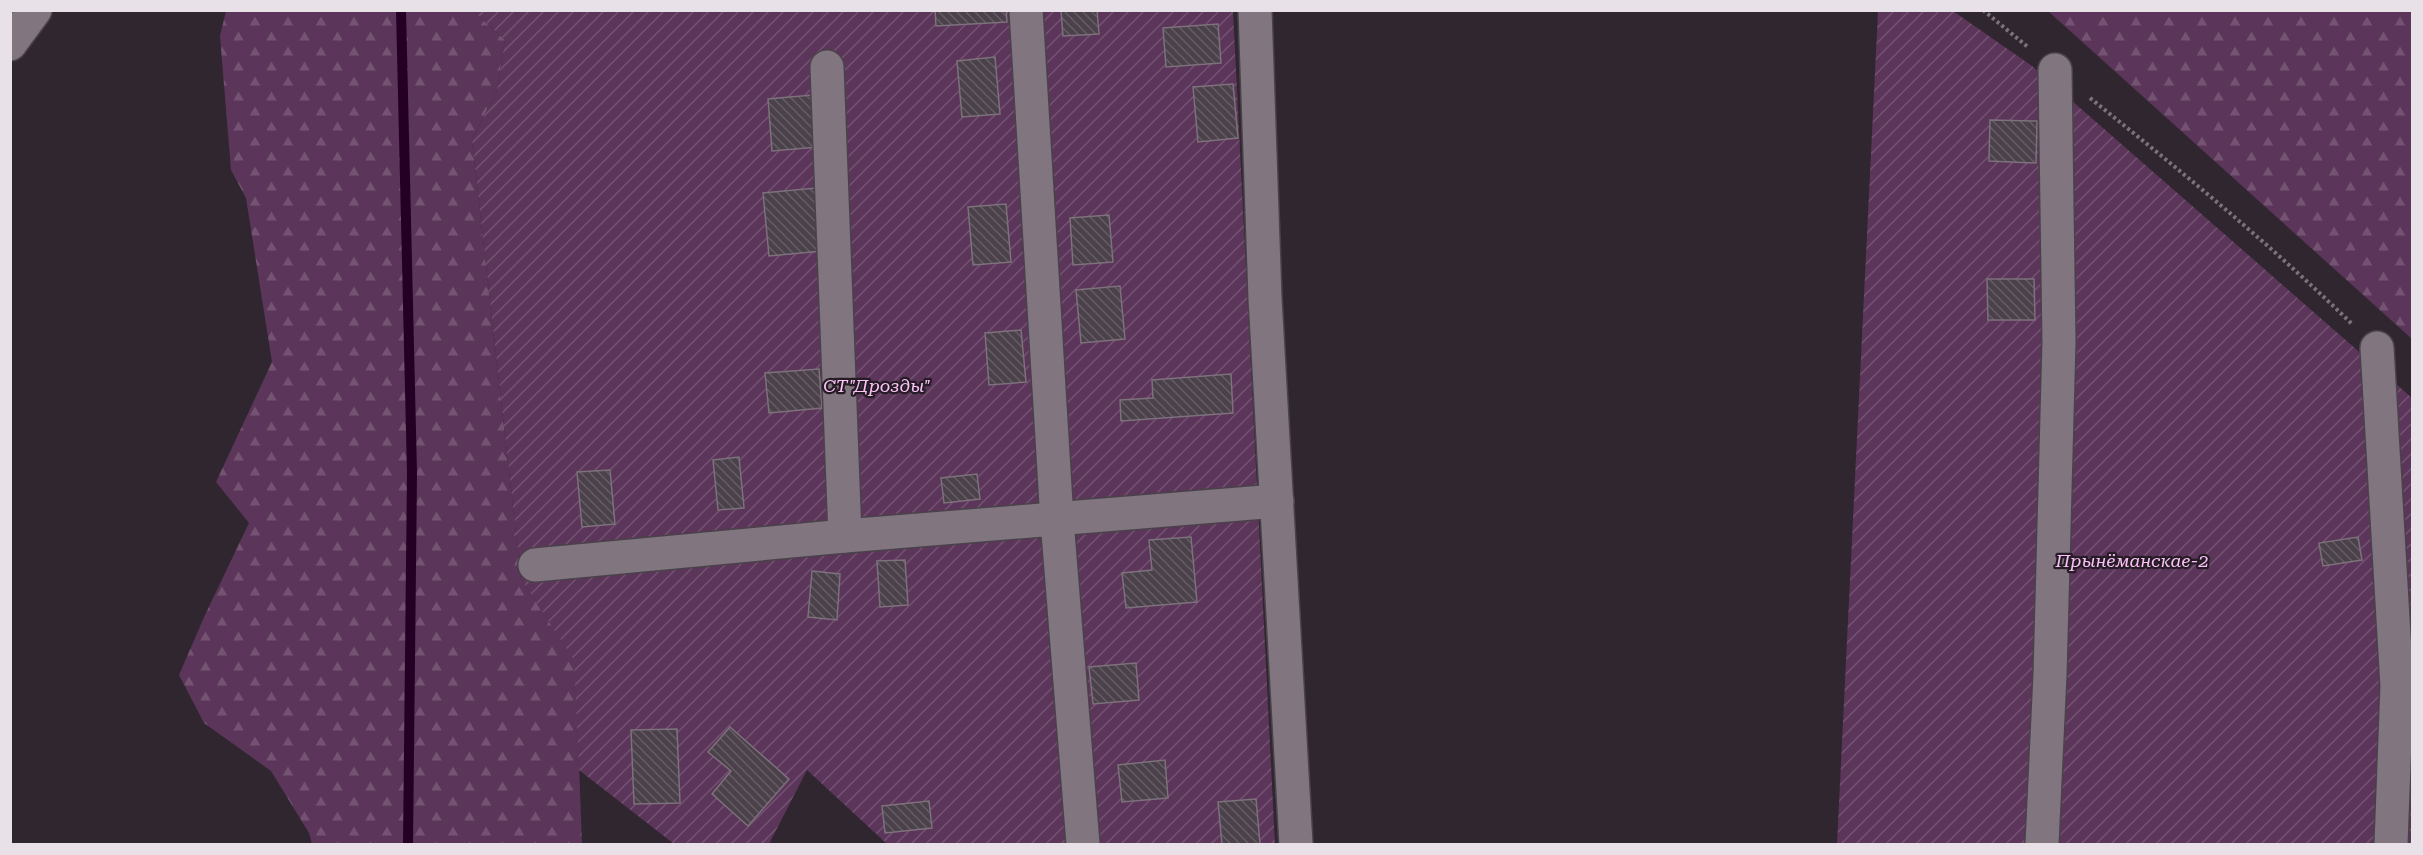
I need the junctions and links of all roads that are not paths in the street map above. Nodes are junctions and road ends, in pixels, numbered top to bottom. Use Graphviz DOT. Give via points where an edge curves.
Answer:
graph roads {
  1 [pos="35,10"];
  2 [pos="1026,10"];
  3 [pos="1255,10"];
  4 [pos="10,44"];
  5 [pos="827,67"];
  6 [pos="2055,70"];
  7 [pos="2377,348"];
  8 [pos="1277,501"];
  9 [pos="1057,520"];
  10 [pos="845,536"];
  11 [pos="536,565"];
  12 [pos="1083,844"];
  13 [pos="1296,844"];
  14 [pos="2042,844"];
  15 [pos="2391,844"];
  1 -- 4 [label="street"];
  2 -- 9 [label="street"];
  3 -- 8 [label="street"];
  5 -- 10 [label="street"];
  6 -- 14 [label="street" via="2059,342"];
  7 -- 15 [label="street" via="2397,686"];
  8 -- 9 [label="street"];
  8 -- 13 [label="street"];
  9 -- 10 [label="street"];
  9 -- 12 [label="street"];
  10 -- 11 [label="street"];
}
